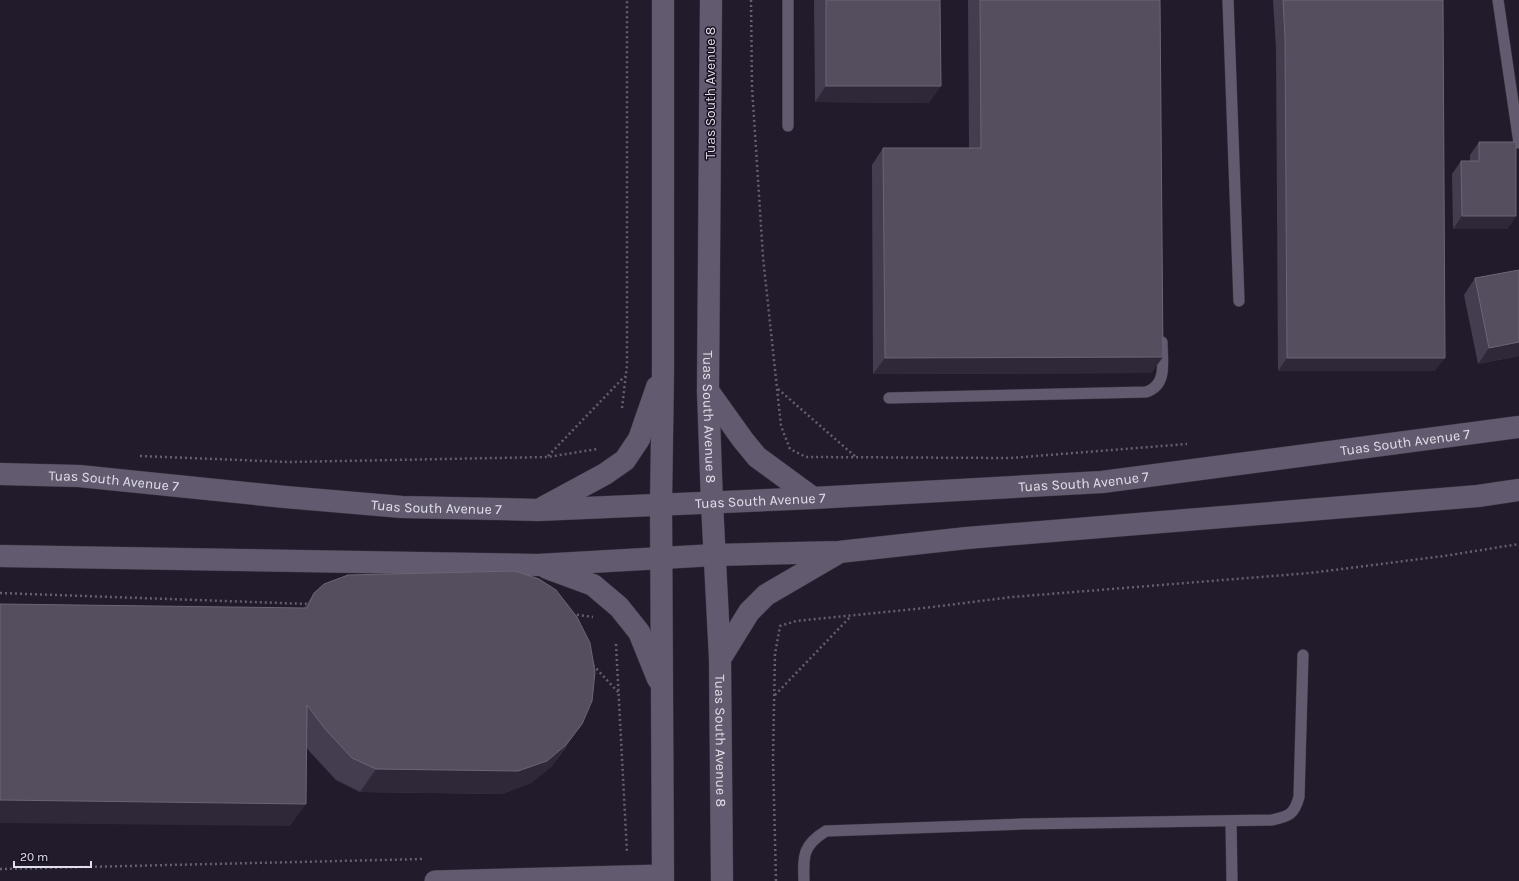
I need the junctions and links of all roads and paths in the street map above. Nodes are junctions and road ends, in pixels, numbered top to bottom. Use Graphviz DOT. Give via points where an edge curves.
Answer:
graph roads {
  1 [pos="627,0"];
  2 [pos="663,0"];
  3 [pos="711,0"];
  4 [pos="750,0"];
  5 [pos="788,0"];
  6 [pos="1228,0"];
  7 [pos="1498,0"];
  8 [pos="788,126"];
  9 [pos="1519,143"];
  10 [pos="1239,300"];
  11 [pos="1162,332"];
  12 [pos="663,370"];
  13 [pos="625,375"];
  14 [pos="777,388"];
  15 [pos="708,391"];
  16 [pos="889,398"];
  17 [pos="622,413"];
  18 [pos="1519,428"];
  19 [pos="1188,444"];
  20 [pos="600,448"];
  21 [pos="133,456"];
  22 [pos="548,457"];
  23 [pos="858,458"];
  24 [pos="0,474"];
  25 [pos="1519,490"];
  26 [pos="813,498"];
  27 [pos="712,503"];
  28 [pos="661,504"];
  29 [pos="539,510"];
  30 [pos="1519,544"];
  31 [pos="839,552"];
  32 [pos="715,555"];
  33 [pos="0,556"];
  34 [pos="662,558"];
  35 [pos="538,565"];
  36 [pos="0,593"];
  37 [pos="312,604"];
  38 [pos="570,614"];
  39 [pos="851,616"];
  40 [pos="596,618"];
  41 [pos="614,638"];
  42 [pos="1302,655"];
  43 [pos="720,659"];
  44 [pos="592,664"];
  45 [pos="662,689"];
  46 [pos="618,692"];
  47 [pos="775,696"];
  48 [pos="1231,821"];
  49 [pos="428,859"];
  50 [pos="0,869"];
  51 [pos="628,876"];
  52 [pos="662,878"];
  53 [pos="435,881"];
  54 [pos="722,881"];
  55 [pos="776,881"];
  56 [pos="804,881"];
  57 [pos="1232,881"];
  1 -- 13 [label="path"];
  2 -- 12 [label="street"];
  3 -- 15 [label="street, Tuas South Avenue 8"];
  4 -- 14 [label="path" via="752,86 761,226"];
  5 -- 8 [label="lane"];
  6 -- 10 [label="lane"];
  7 -- 9 [label="lane"];
  11 -- 16 [label="lane" via="1163,371 1159,384 1146,392"];
  12 -- 28 [label="street"];
  12 -- 29 [label="street" via="638,439 625,460"];
  13 -- 17 [label="path"];
  13 -- 22 [label="path"];
  14 -- 23 [label="path"];
  14 -- 23 [label="path" via="781,426 790,449 806,457"];
  15 -- 26 [label="street" via="757,457"];
  15 -- 27 [label="street, Tuas South Avenue 8"];
  18 -- 26 [label="street, Tuas South Avenue 7" via="1102,482"];
  19 -- 23 [label="path" via="1011,458"];
  20 -- 22 [label="path"];
  21 -- 22 [label="path" via="289,462"];
  24 -- 29 [label="street, Tuas South Avenue 7" via="79,476 402,507"];
  25 -- 31 [label="street" via="1478,496 983,537"];
  26 -- 27 [label="street, Tuas South Avenue 7"];
  27 -- 28 [label="street, Tuas South Avenue 7"];
  27 -- 32 [label="street, Tuas South Avenue 8"];
  28 -- 29 [label="street, Tuas South Avenue 7"];
  28 -- 34 [label="street"];
  30 -- 39 [label="path" via="1310,573 1012,597"];
  31 -- 32 [label="street"];
  31 -- 43 [label="street" via="766,595 748,612"];
  32 -- 34 [label="street"];
  32 -- 43 [label="street, Tuas South Avenue 8"];
  33 -- 35 [label="street"];
  34 -- 35 [label="street"];
  34 -- 45 [label="street"];
  35 -- 45 [label="street" via="593,585 619,607 639,632"];
  36 -- 37 [label="path"];
  38 -- 40 [label="path"];
  39 -- 47 [label="path"];
  39 -- 47 [label="path" via="796,621 780,626 775,654"];
  41 -- 46 [label="path"];
  42 -- 48 [label="lane" via="1299,797 1296,809 1286,817 1272,820"];
  43 -- 54 [label="street, Tuas South Avenue 8"];
  44 -- 46 [label="path"];
  45 -- 52 [label="street"];
  46 -- 51 [label="path"];
  47 -- 55 [label="path" via="773,759"];
  48 -- 56 [label="lane" via="826,831 814,838 805,851"];
  48 -- 57 [label="lane"];
  49 -- 50 [label="path"];
  51 -- 52 [label="street"];
  51 -- 53 [label="street"];
}
